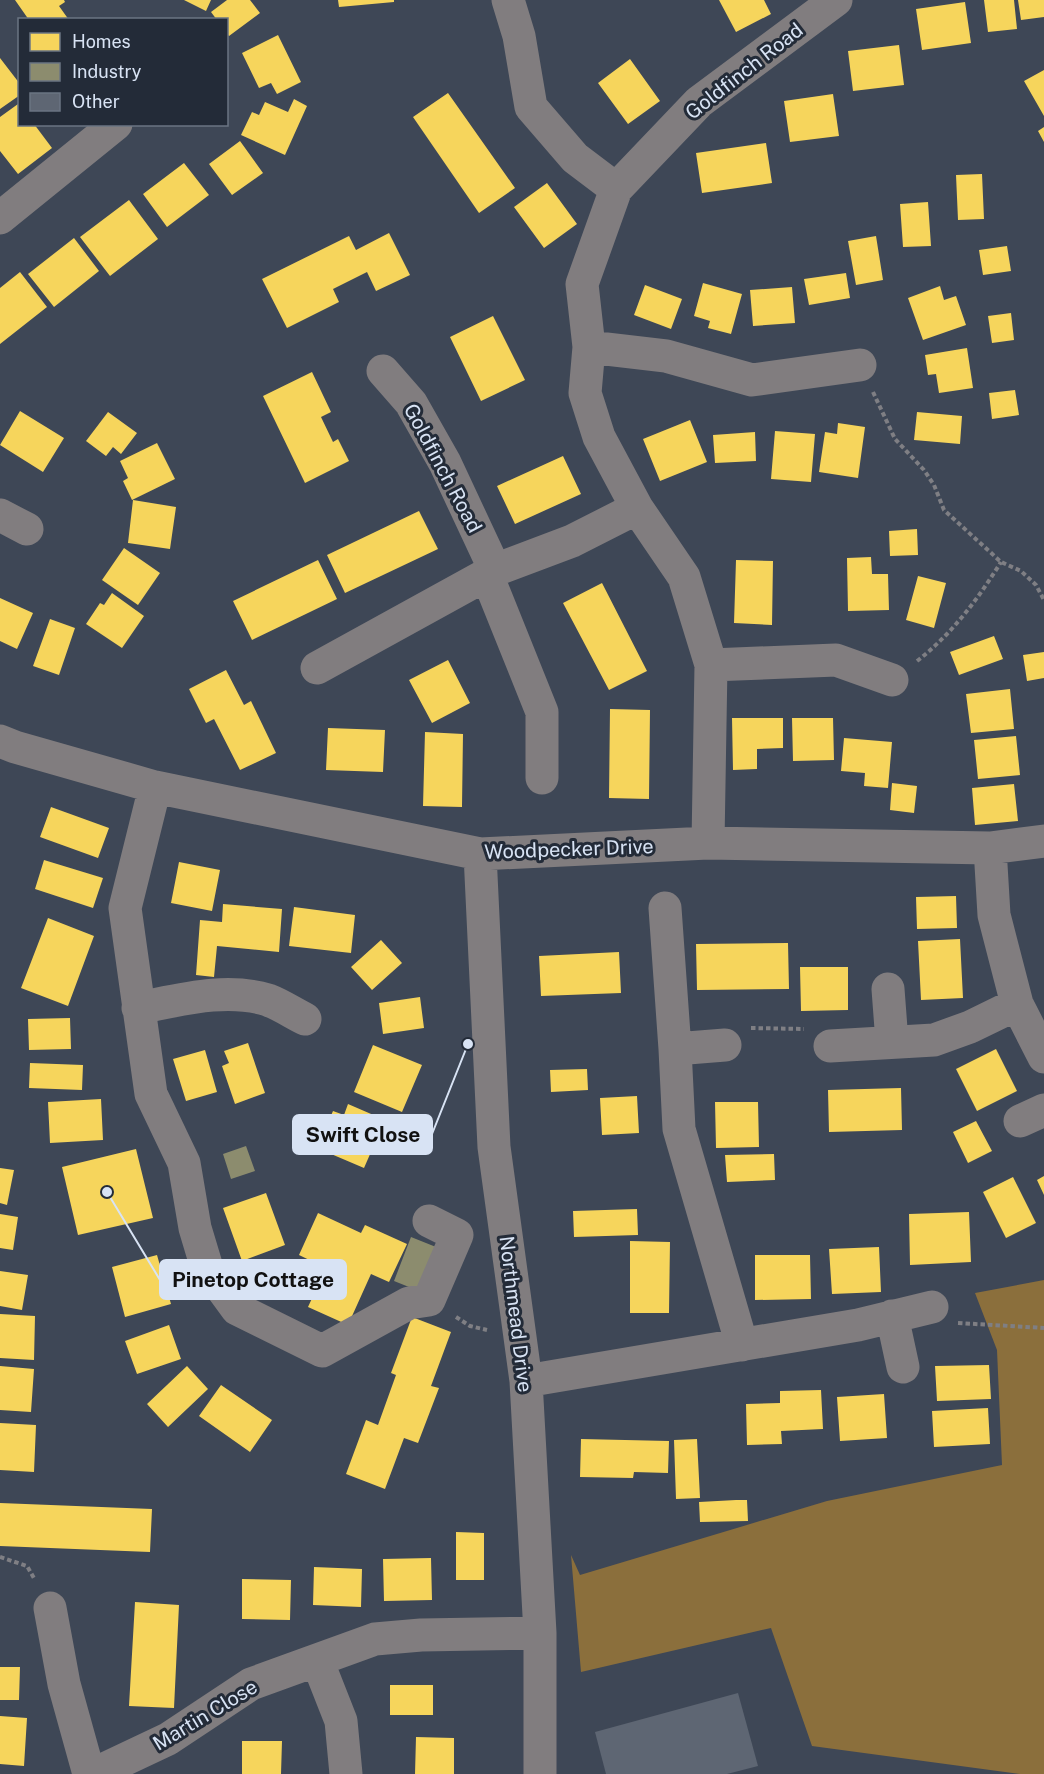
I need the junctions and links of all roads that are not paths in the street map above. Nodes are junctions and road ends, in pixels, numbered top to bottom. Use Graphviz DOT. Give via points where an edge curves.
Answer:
graph roads {
  1 [pos="508,0"];
  2 [pos="828,2"];
  3 [pos="114,126"];
  4 [pos="616,189"];
  5 [pos="0,218"];
  6 [pos="588,347"];
  7 [pos="860,365"];
  8 [pos="383,371"];
  9 [pos="637,508"];
  10 [pos="491,572"];
  11 [pos="711,665"];
  12 [pos="317,668"];
  13 [pos="892,680"];
  14 [pos="0,741"];
  15 [pos="542,778"];
  16 [pos="155,787"];
  17 [pos="1044,841"];
  18 [pos="708,843"];
  19 [pos="990,848"];
  20 [pos="480,854"];
  21 [pos="665,908"];
  22 [pos="888,989"];
  23 [pos="1017,1004"];
  24 [pos="138,1008"];
  25 [pos="305,1019"];
  26 [pos="892,1042"];
  27 [pos="725,1045"];
  28 [pos="830,1046"];
  29 [pos="675,1049"];
  30 [pos="1044,1057"];
  31 [pos="429,1221"];
  32 [pos="932,1307"];
  33 [pos="892,1316"];
  34 [pos="742,1345"];
  35 [pos="903,1367"];
  36 [pos="526,1381"];
  37 [pos="50,1608"];
  38 [pos="540,1633"];
  39 [pos="317,1660"];
  40 [pos="89,1774"];
  41 [pos="94,1774"];
  42 [pos="346,1774"];
  43 [pos="540,1774"];
  1 -- 4 [label="street" via="519,36 531,107 575,158"];
  2 -- 4 [label="street, Goldfinch Road" via="784,40 699,102"];
  3 -- 5 [label="street"];
  4 -- 6 [label="street, Goldfinch Road" via="582,284"];
  6 -- 7 [label="street" via="666,356 752,380"];
  6 -- 9 [label="street, Goldfinch Road" via="585,393 599,437"];
  8 -- 10 [label="street, Goldfinch Road" via="411,403 445,464"];
  9 -- 10 [label="street" via="572,541"];
  9 -- 11 [label="street, Goldfinch Road" via="684,577"];
  10 -- 12 [label="street"];
  10 -- 15 [label="street, Goldfinch Road" via="542,712"];
  11 -- 13 [label="street" via="836,660"];
  11 -- 18 [label="street, Goldfinch Road"];
  14 -- 16 [label="street, Woodpecker Drive"];
  16 -- 20 [label="street, Woodpecker Drive"];
  16 -- 24 [label="street" via="125,908"];
  17 -- 19 [label="street, Woodpecker Drive"];
  18 -- 19 [label="street, Woodpecker Drive"];
  18 -- 20 [label="street, Woodpecker Drive"];
  19 -- 23 [label="street" via="994,915"];
  20 -- 36 [label="street, Northmead Drive" via="495,1147"];
  21 -- 29 [label="street"];
  22 -- 26 [label="street"];
  23 -- 26 [label="street" via="934,1040"];
  23 -- 30 [label="street"];
  24 -- 25 [label="street" via="202,996 236,995 268,1000"];
  24 -- 31 [label="street" via="151,1094 184,1163 195,1228 207,1268 237,1309 322,1351 409,1303 429,1300 457,1235"];
  26 -- 28 [label="street"];
  27 -- 29 [label="street"];
  29 -- 34 [label="street" via="679,1129"];
  32 -- 33 [label="street"];
  33 -- 34 [label="street"];
  33 -- 35 [label="street"];
  34 -- 36 [label="street"];
  36 -- 38 [label="street, Northmead Drive"];
  37 -- 40 [label="street" via="64,1684"];
  38 -- 39 [label="street, Martin Close" via="375,1639"];
  38 -- 43 [label="street, Northmead Drive"];
  39 -- 41 [label="street, Martin Close" via="251,1684 168,1739"];
  39 -- 42 [label="street" via="341,1721"];
}
